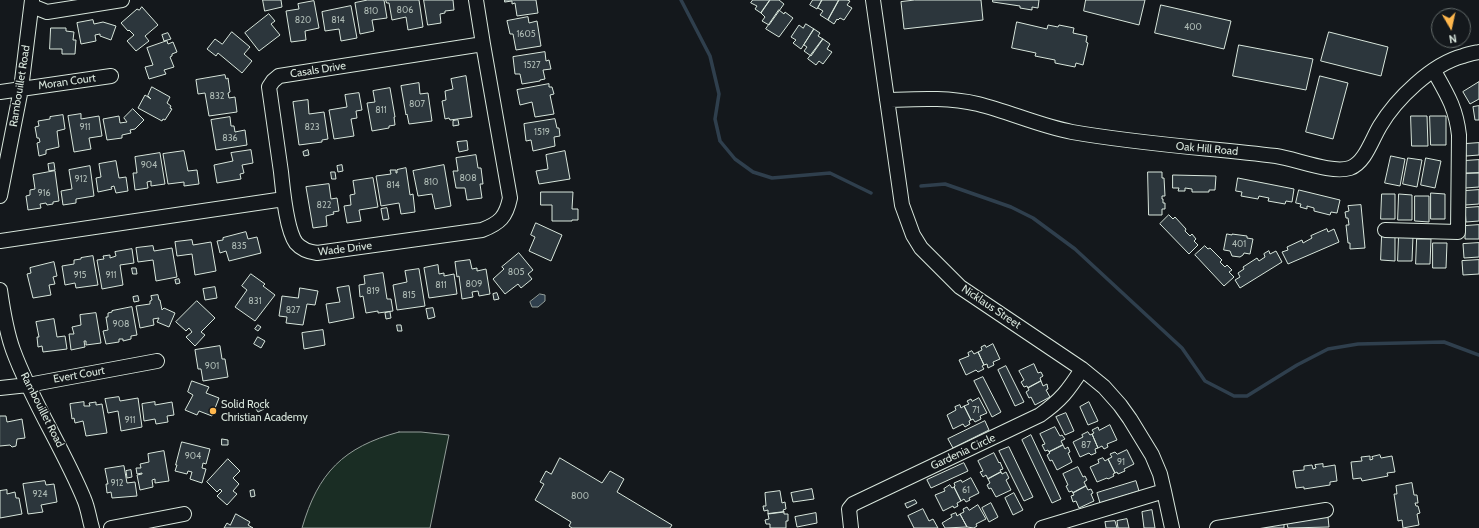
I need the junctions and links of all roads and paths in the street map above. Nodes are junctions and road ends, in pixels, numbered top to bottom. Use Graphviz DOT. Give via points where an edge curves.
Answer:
graph roads {
  1 [pos="122,0"];
  2 [pos="476,0"];
  3 [pos="873,0"];
  4 [pos="32,3"];
  5 [pos="483,44"];
  6 [pos="1479,52"];
  7 [pos="1434,71"];
  8 [pos="111,76"];
  9 [pos="21,89"];
  10 [pos="0,92"];
  11 [pos="887,100"];
  12 [pos="0,196"];
  13 [pos="284,199"];
  14 [pos="1384,230"];
  15 [pos="0,241"];
  16 [pos="0,290"];
  17 [pos="157,361"];
  18 [pos="1082,370"];
  19 [pos="28,385"];
  20 [pos="0,388"];
  21 [pos="1164,491"];
  22 [pos="1326,510"];
  23 [pos="184,514"];
  24 [pos="92,528"];
  25 [pos="111,528"];
  26 [pos="851,528"];
  27 [pos="1042,528"];
  28 [pos="1172,528"];
  29 [pos="1217,528"];
  1 -- 4 [label="street" via="47,12"];
  2 -- 5 [label="street, Wade Drive"];
  3 -- 11 [label="street, Nicklaus Street"];
  4 -- 9 [label="street, Rambouillet Road"];
  5 -- 13 [label="street, Casals Drive" via="279,76 269,87"];
  5 -- 13 [label="street, Wade Drive" via="510,198 507,212 502,219 482,230 318,253 302,249 295,242"];
  6 -- 7 [label="street, Oak Hill Road" via="1462,56"];
  7 -- 11 [label="street, Oak Hill Road" via="1406,93 1380,126 1364,157 1351,168 1332,169 1283,157 1113,139 1066,130 977,104 935,98"];
  7 -- 14 [label="street" via="1454,109 1457,122 1458,232"];
  8 -- 9 [label="street, Moran Court"];
  9 -- 10 [label="street, Moran Court"];
  9 -- 12 [label="street, Rambouillet Road"];
  11 -- 18 [label="street, Nicklaus Street" via="902,205 913,235 921,248 960,287"];
  13 -- 15 [label="street"];
  16 -- 19 [label="street, Rambouillet Road" via="4,318 13,350"];
  17 -- 19 [label="street, Evert Court"];
  18 -- 21 [label="street, Nicklaus Street" via="1104,387 1130,419 1152,455"];
  18 -- 26 [label="street, Gardenia Circle" via="1068,392 1040,415 853,504 849,509"];
  19 -- 20 [label="street, Evert Court"];
  19 -- 24 [label="street, Rambouillet Road" via="62,450 84,500"];
  21 -- 27 [label="street"];
  21 -- 28 [label="street, Nicklaus Street"];
  22 -- 29 [label="street"];
  23 -- 25 [label="street"];
}
